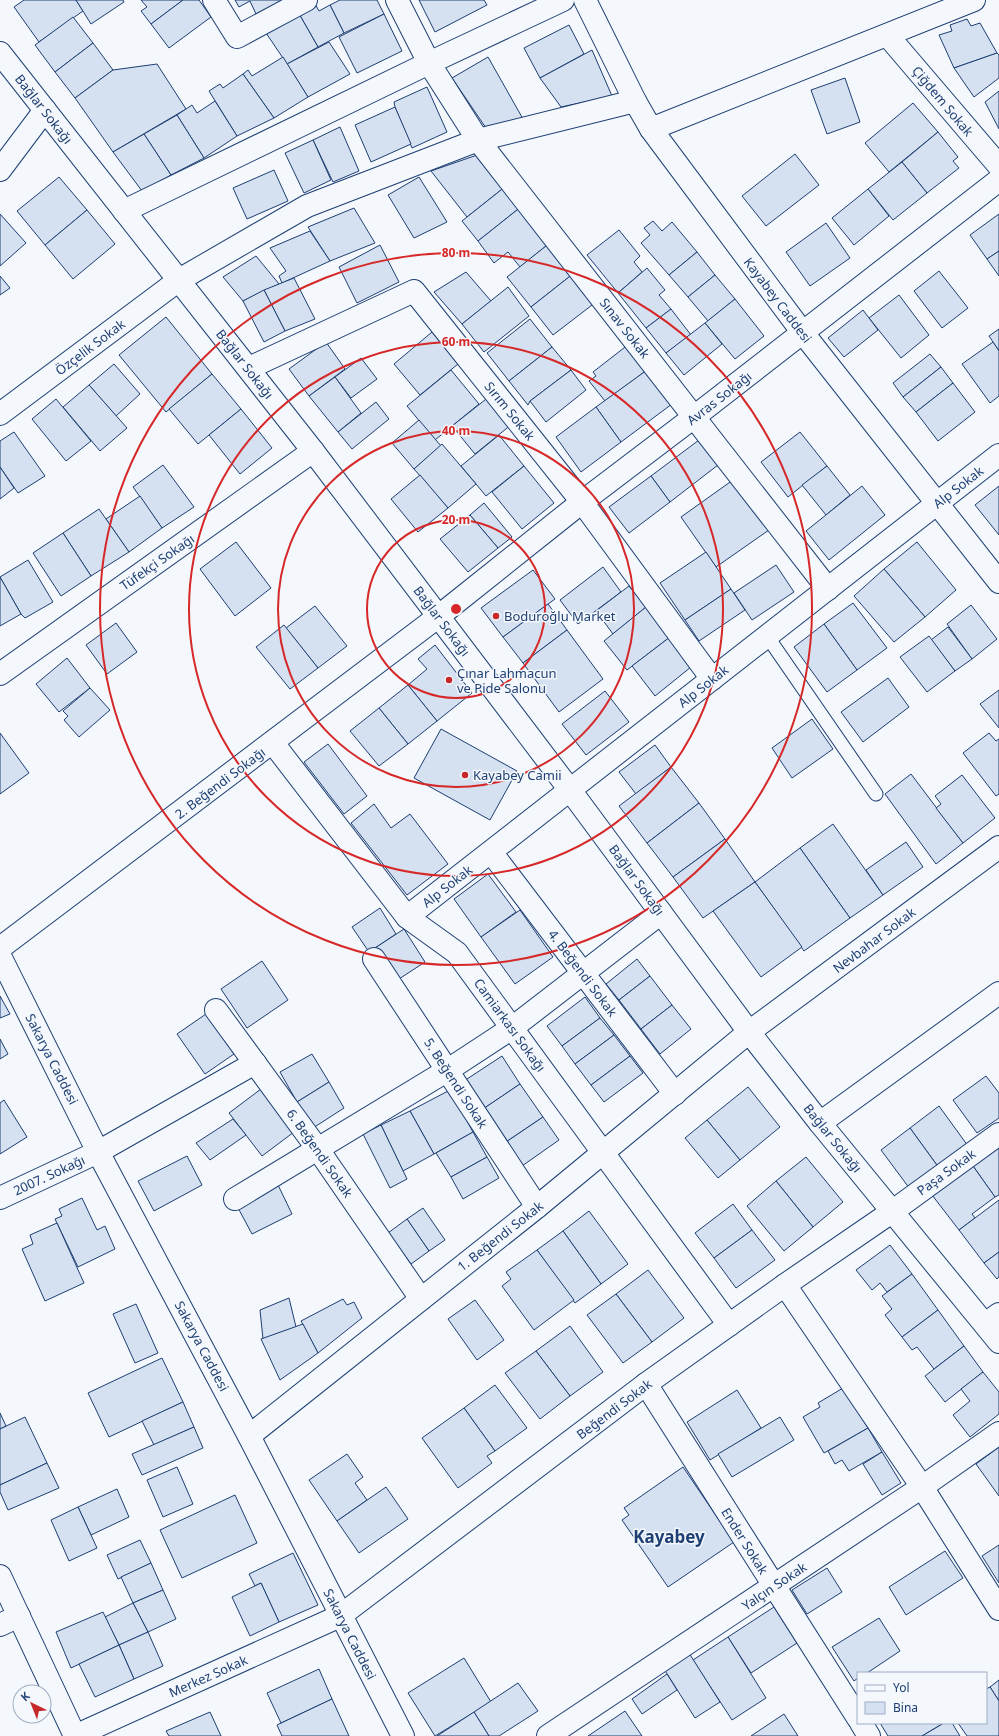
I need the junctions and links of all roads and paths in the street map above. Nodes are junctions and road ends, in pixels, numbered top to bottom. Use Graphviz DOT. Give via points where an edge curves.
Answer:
graph roads {
  1 [pos="214,0"];
  2 [pos="306,0"];
  3 [pos="396,0"];
  4 [pos="563,0"];
  5 [pos="585,0"];
  6 [pos="974,0"];
  7 [pos="888,36"];
  8 [pos="0,53"];
  9 [pos="429,63"];
  10 [pos="635,101"];
  11 [pos="45,110"];
  12 [pos="651,128"];
  13 [pos="478,140"];
  14 [pos="999,166"];
  15 [pos="0,170"];
  16 [pos="999,180"];
  17 [pos="124,211"];
  18 [pos="179,280"];
  19 [pos="803,333"];
  20 [pos="249,368"];
  21 [pos="0,414"];
  22 [pos="694,417"];
  23 [pos="314,451"];
  24 [pos="999,455"];
  25 [pos="582,502"];
  26 [pos="936,504"];
  27 [pos="999,582"];
  28 [pos="828,589"];
  29 [pos="439,616"];
  30 [pos="766,636"];
  31 [pos="0,674"];
  32 [pos="712,680"];
  33 [pos="273,743"];
  34 [pos="570,790"];
  35 [pos="876,794"];
  36 [pos="999,847"];
  37 [pos="491,852"];
  38 [pos="661,913"];
  39 [pos="407,917"];
  40 [pos="0,948"];
  41 [pos="0,956"];
  42 [pos="374,959"];
  43 [pos="584,973"];
  44 [pos="999,993"];
  45 [pos="216,1010"];
  46 [pos="512,1028"];
  47 [pos="749,1032"];
  48 [pos="255,1063"];
  49 [pos="448,1070"];
  50 [pos="675,1094"];
  51 [pos="820,1123"];
  52 [pos="999,1134"];
  53 [pos="317,1148"];
  54 [pos="98,1152"];
  55 [pos="603,1153"];
  56 [pos="0,1198"];
  57 [pos="235,1199"];
  58 [pos="537,1207"];
  59 [pos="893,1211"];
  60 [pos="784,1285"];
  61 [pos="421,1299"];
  62 [pos="992,1319"];
  63 [pos="729,1325"];
  64 [pos="999,1342"];
  65 [pos="646,1384"];
  66 [pos="999,1433"];
  67 [pos="249,1436"];
  68 [pos="922,1487"];
  69 [pos="0,1576"];
  70 [pos="774,1587"];
  71 [pos="999,1609"];
  72 [pos="340,1616"];
  73 [pos="9,1620"];
  74 [pos="857,1716"];
  75 [pos="862,1724"];
  76 [pos="75,1736"];
  77 [pos="403,1736"];
  78 [pos="548,1736"];
  79 [pos="869,1736"];
  1 -- 2 [label="street" via="238,37"];
  3 -- 9 [label="street, Sınav Sokak"];
  4 -- 9 [label="street"];
  5 -- 10 [label="street, Kayabey Caddesi"];
  6 -- 7 [label="street"];
  7 -- 12 [label="street"];
  7 -- 14 [label="street, Çiğdem Sokak"];
  8 -- 11 [label="street, Bağlar Sokağı"];
  9 -- 13 [label="street, Sınav Sokak"];
  9 -- 17 [label="street"];
  10 -- 12 [label="street, Kayabey Caddesi"];
  10 -- 13 [label="street, Özçelik Sokak"];
  11 -- 15 [label="street"];
  11 -- 17 [label="street, Bağlar Sokağı"];
  12 -- 19 [label="street, Kayabey Caddesi"];
  13 -- 18 [label="street, Özçelik Sokak" via="307,206"];
  13 -- 22 [label="street, Sınav Sokak"];
  16 -- 19 [label="street, Avras Sokağı"];
  17 -- 18 [label="street, Bağlar Sokağı"];
  18 -- 20 [label="street, Bağlar Sokağı"];
  18 -- 21 [label="street, Özçelik Sokak"];
  19 -- 22 [label="street, Avras Sokağı"];
  19 -- 26 [label="street, Kayabey Caddesi"];
  20 -- 23 [label="street, Bağlar Sokağı"];
  20 -- 25 [label="street, Sırım Sokak" via="414,291"];
  22 -- 25 [label="street, Avras Sokağı"];
  22 -- 28 [label="street, Sınav Sokak"];
  23 -- 29 [label="street, Bağlar Sokağı"];
  23 -- 31 [label="street, Tüfekçi Sokağı"];
  24 -- 26 [label="street, Alp Sokak"];
  25 -- 29 [label="street, Avras Sokağı"];
  25 -- 32 [label="street, Sırım Sokak"];
  26 -- 27 [label="street, Kayabey Caddesi"];
  26 -- 28 [label="street, Alp Sokak"];
  28 -- 30 [label="street, Alp Sokak"];
  29 -- 33 [label="street, 2. Beğendi Sokağı"];
  29 -- 34 [label="street, Bağlar Sokağı"];
  30 -- 32 [label="street, Alp Sokak"];
  30 -- 35 [label="lane"];
  32 -- 34 [label="street, Alp Sokak"];
  33 -- 39 [label="street, Camiarkası Sokağı"];
  33 -- 40 [label="street, 2. Beğendi Sokağı"];
  34 -- 37 [label="street, Alp Sokak"];
  34 -- 38 [label="street, Bağlar Sokağı"];
  36 -- 47 [label="street, Nevbahar Sokak"];
  37 -- 39 [label="street, Alp Sokak"];
  37 -- 43 [label="street, 4. Beğendi Sokak"];
  38 -- 43 [label="street"];
  38 -- 47 [label="street, Bağlar Sokağı"];
  39 -- 46 [label="street, Camiarkası Sokağı" via="457,953"];
  41 -- 54 [label="street, Sakarya Caddesi"];
  42 -- 49 [label="street, 5. Beğendi Sokak"];
  43 -- 46 [label="street"];
  43 -- 50 [label="street, 4. Beğendi Sokak"];
  44 -- 51 [label="street"];
  45 -- 48 [label="street, 6. Beğendi Sokak"];
  46 -- 49 [label="street"];
  46 -- 55 [label="street, Camiarkası Sokağı"];
  47 -- 50 [label="street, 1. Beğendi Sokak"];
  47 -- 51 [label="street, Bağlar Sokağı"];
  48 -- 53 [label="street, 6. Beğendi Sokak"];
  48 -- 54 [label="street, 2007. Sokağı"];
  49 -- 53 [label="street"];
  49 -- 58 [label="street, 5. Beğendi Sokak"];
  50 -- 55 [label="street, 1. Beğendi Sokak"];
  51 -- 59 [label="street, Bağlar Sokağı"];
  52 -- 59 [label="street, Paşa Sokak"];
  53 -- 57 [label="street"];
  53 -- 61 [label="street, 6. Beğendi Sokak"];
  54 -- 56 [label="street, 2007. Sokağı"];
  54 -- 67 [label="street, Sakarya Caddesi"];
  55 -- 58 [label="street, 1. Beğendi Sokak"];
  55 -- 63 [label="street, Camiarkası Sokağı"];
  58 -- 61 [label="street, 1. Beğendi Sokak"];
  59 -- 60 [label="street, Beğendi Sokak"];
  59 -- 62 [label="street, Bağlar Sokağı"];
  60 -- 63 [label="street, Beğendi Sokak"];
  60 -- 68 [label="street"];
  61 -- 67 [label="street, 1. Beğendi Sokak"];
  62 -- 64 [label="street, Bağlar Sokağı"];
  63 -- 65 [label="street, Beğendi Sokak"];
  65 -- 70 [label="street, Ender Sokak"];
  65 -- 72 [label="street, Beğendi Sokak"];
  66 -- 68 [label="street, Yalçın Sokak"];
  67 -- 72 [label="street, Sakarya Caddesi"];
  68 -- 70 [label="street, Yalçın Sokak"];
  68 -- 71 [label="street"];
  69 -- 73 [label="street"];
  70 -- 74 [label="street, Ender Sokak"];
  70 -- 78 [label="street, Yalçın Sokak"];
  72 -- 76 [label="street, Merkez Sokak"];
  72 -- 77 [label="street, Sakarya Caddesi"];
  73 -- 76 [label="street"];
  75 -- 79 [label="street"];
}
